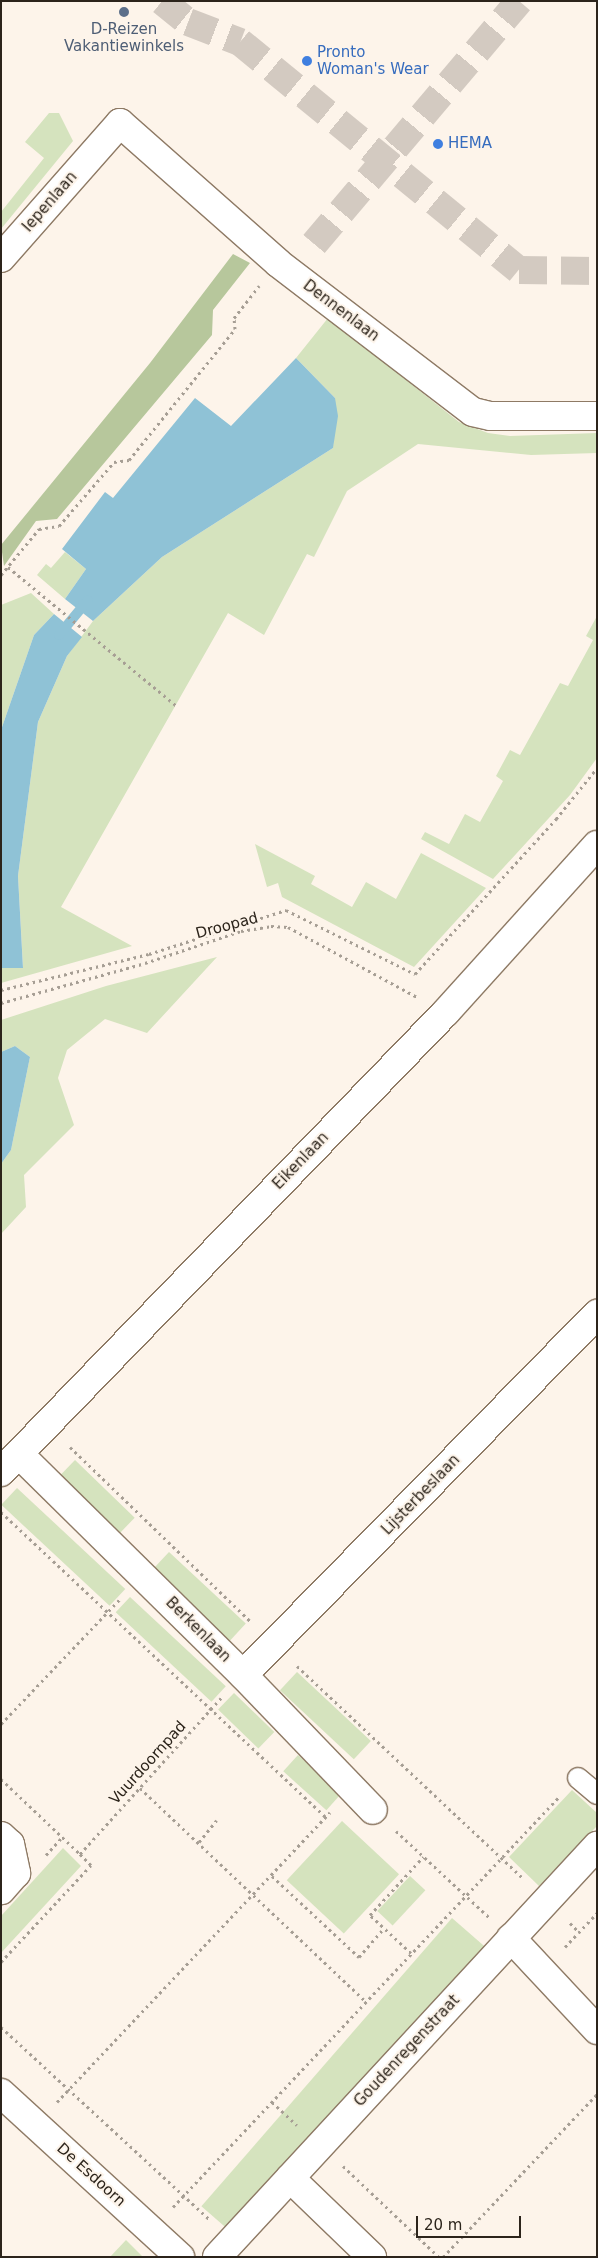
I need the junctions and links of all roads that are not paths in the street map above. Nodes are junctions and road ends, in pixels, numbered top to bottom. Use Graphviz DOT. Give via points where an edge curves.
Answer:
graph roads {
  1 [pos="120,123"];
  2 [pos="1,258"];
  3 [pos="597,416"];
  4 [pos="597,845"];
  5 [pos="597,1314"];
  6 [pos="10,1463"];
  7 [pos="243,1675"];
  8 [pos="578,1778"];
  9 [pos="597,1794"];
  10 [pos="373,1810"];
  11 [pos="1,1836"];
  12 [pos="597,1846"];
  13 [pos="1,1890"];
  14 [pos="511,1938"];
  15 [pos="597,2030"];
  16 [pos="1,2093"];
  17 [pos="290,2178"];
  18 [pos="225,2249"];
  19 [pos="180,2257"];
  20 [pos="372,2257"];
  1 -- 2 [label="street, Iepenlaan"];
  1 -- 3 [label="street, Dennenlaan" via="278,263 473,412 491,416"];
  4 -- 6 [label="street, Eikenlaan" via="446,1012"];
  5 -- 7 [label="street, Lijsterbeslaan"];
  6 -- 7 [label="street, Berkenlaan" via="134,1567"];
  7 -- 10 [label="street, Berkenlaan"];
  8 -- 9 [label="lane"];
  11 -- 13 [label="street" via="10,1844 16,1873"];
  12 -- 14 [label="street, Goudenregenstraat"];
  14 -- 15 [label="street"];
  14 -- 17 [label="street, Goudenregenstraat"];
  16 -- 19 [label="street, De Esdoorn"];
  17 -- 18 [label="street, Goudenregenstraat"];
  17 -- 20 [label="street"];
}
